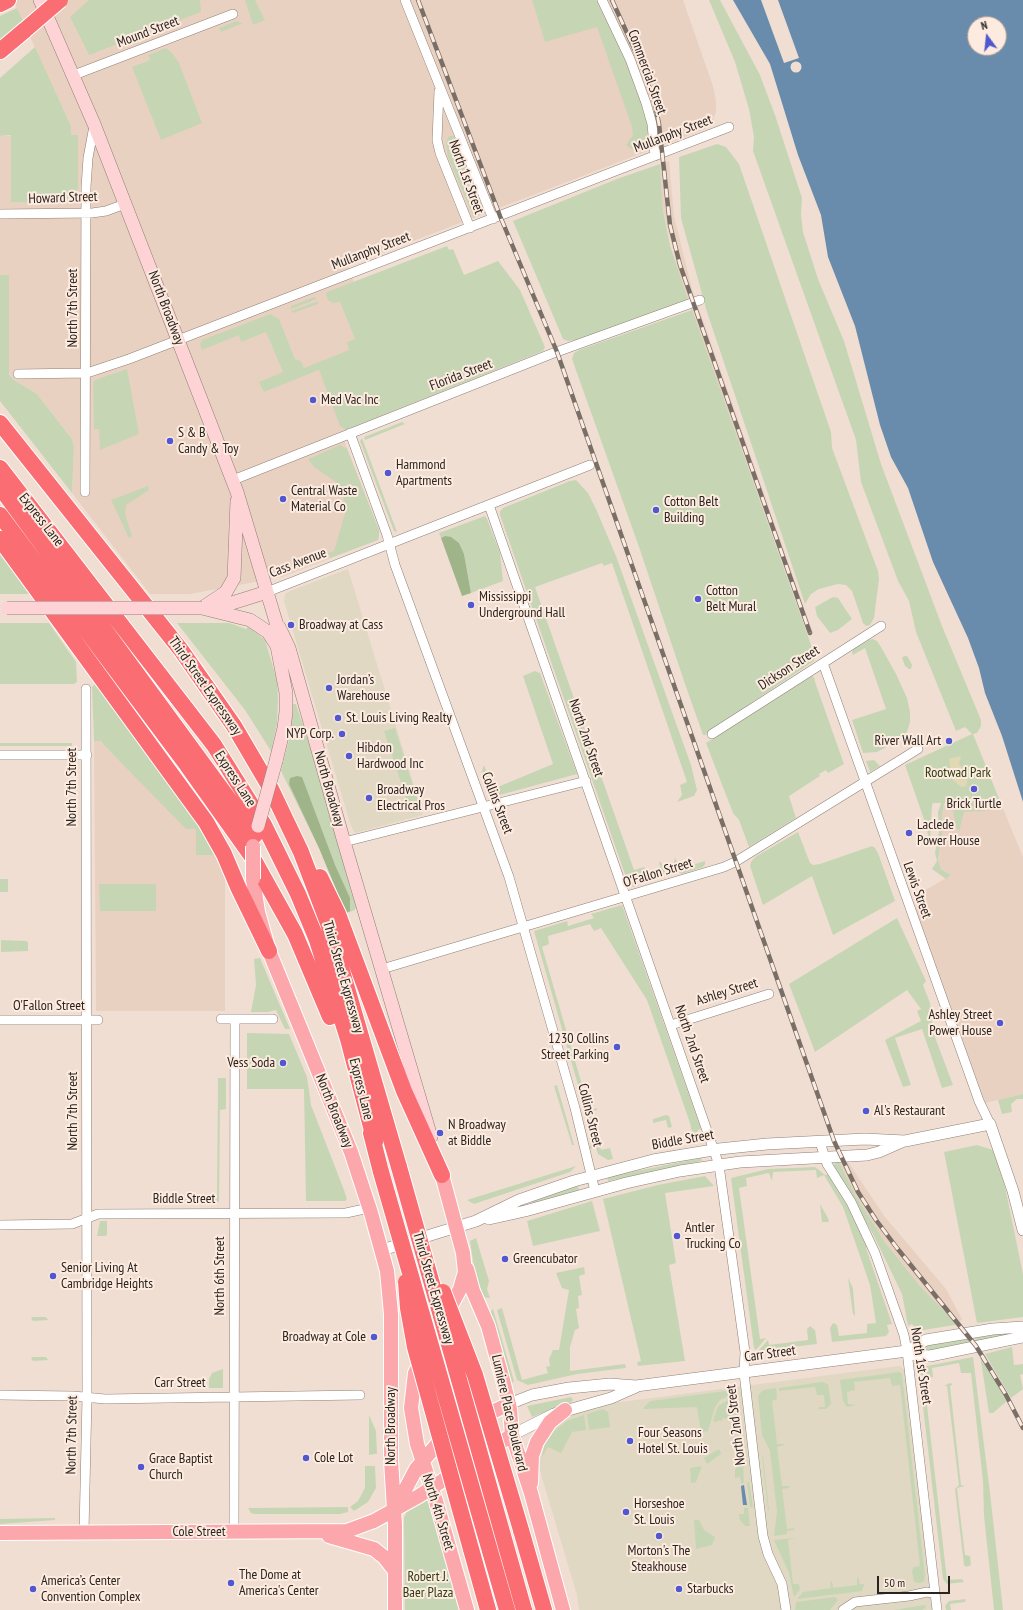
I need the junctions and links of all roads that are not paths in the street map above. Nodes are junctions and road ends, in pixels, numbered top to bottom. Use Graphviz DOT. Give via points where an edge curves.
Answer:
graph roads {
  1 [pos="8,0"];
  2 [pos="40,0"];
  3 [pos="60,0"];
  4 [pos="406,0"];
  5 [pos="602,0"];
  6 [pos="0,4"];
  7 [pos="233,14"];
  8 [pos="0,51"];
  9 [pos="74,75"];
  10 [pos="439,87"];
  11 [pos="94,124"];
  12 [pos="729,127"];
  13 [pos="655,156"];
  14 [pos="125,204"];
  15 [pos="86,213"];
  16 [pos="0,214"];
  17 [pos="493,219"];
  18 [pos="470,228"];
  19 [pos="700,300"];
  20 [pos="179,341"];
  21 [pos="87,373"];
  22 [pos="18,374"];
  23 [pos="0,422"];
  24 [pos="350,433"];
  25 [pos="590,465"];
  26 [pos="0,468"];
  27 [pos="235,486"];
  28 [pos="0,487"];
  29 [pos="85,492"];
  30 [pos="489,505"];
  31 [pos="0,515"];
  32 [pos="0,539"];
  33 [pos="390,544"];
  34 [pos="267,592"];
  35 [pos="4,608"];
  36 [pos="202,608"];
  37 [pos="276,622"];
  38 [pos="881,626"];
  39 [pos="277,646"];
  40 [pos="823,663"];
  41 [pos="86,689"];
  42 [pos="712,734"];
  43 [pos="918,749"];
  44 [pos="0,755"];
  45 [pos="87,755"];
  46 [pos="586,781"];
  47 [pos="864,782"];
  48 [pos="484,807"];
  49 [pos="255,836"];
  50 [pos="344,842"];
  51 [pos="301,852"];
  52 [pos="627,897"];
  53 [pos="523,927"];
  54 [pos="269,951"];
  55 [pos="382,969"];
  56 [pos="769,994"];
  57 [pos="87,1019"];
  58 [pos="221,1019"];
  59 [pos="236,1019"];
  60 [pos="273,1019"];
  61 [pos="0,1020"];
  62 [pos="98,1020"];
  63 [pos="671,1025"];
  64 [pos="990,1124"];
  65 [pos="905,1141"];
  66 [pos="374,1142"];
  67 [pos="820,1142"];
  68 [pos="715,1150"];
  69 [pos="824,1158"];
  70 [pos="719,1165"];
  71 [pos="442,1175"];
  72 [pos="591,1176"];
  73 [pos="595,1191"];
  74 [pos="369,1208"];
  75 [pos="234,1214"];
  76 [pos="87,1219"];
  77 [pos="476,1221"];
  78 [pos="0,1225"];
  79 [pos="457,1228"];
  80 [pos="1023,1230"];
  81 [pos="420,1241"];
  82 [pos="382,1250"];
  83 [pos="406,1257"];
  84 [pos="466,1263"];
  85 [pos="1023,1327"];
  86 [pos="1023,1338"];
  87 [pos="907,1351"];
  88 [pos="744,1373"];
  89 [pos="636,1386"];
  90 [pos="0,1395"];
  91 [pos="360,1395"];
  92 [pos="234,1396"];
  93 [pos="87,1397"];
  94 [pos="509,1404"];
  95 [pos="565,1410"];
  96 [pos="475,1420"];
  97 [pos="512,1435"];
  98 [pos="422,1460"];
  99 [pos="432,1488"];
  100 [pos="531,1493"];
  101 [pos="394,1511"];
  102 [pos="84,1532"];
  103 [pos="234,1532"];
  104 [pos="319,1532"];
  105 [pos="0,1533"];
  106 [pos="395,1571"];
  107 [pos="935,1594"];
  108 [pos="395,1610"];
  109 [pos="467,1610"];
  110 [pos="488,1610"];
  111 [pos="507,1610"];
  112 [pos="524,1610"];
  113 [pos="544,1610"];
  114 [pos="563,1610"];
  115 [pos="786,1610"];
  116 [pos="843,1610"];
  117 [pos="937,1610"];
  1 -- 6 [label="highway"];
  2 -- 9 [label="main road, North Broadway"];
  3 -- 8 [label="highway, bridge"];
  4 -- 10 [label="street, North 1st Street"];
  5 -- 13 [label="street, Commercial Street" via="642,90 652,124"];
  7 -- 9 [label="street, Mound Street"];
  9 -- 11 [label="main road, North Broadway"];
  10 -- 17 [label="street, North 1st Street"];
  10 -- 18 [label="street, North 1st Street" via="437,140"];
  11 -- 14 [label="main road, North Broadway"];
  11 -- 15 [label="street, North 7th Street" via="87,164"];
  12 -- 13 [label="street, Mullanphy Street"];
  13 -- 17 [label="street, Mullanphy Street"];
  14 -- 15 [label="street, Howard Street" via="106,211"];
  14 -- 20 [label="main road, North Broadway"];
  15 -- 16 [label="street, Howard Street"];
  15 -- 21 [label="street, North 7th Street"];
  17 -- 18 [label="street, Mullanphy Street"];
  18 -- 20 [label="street, Mullanphy Street"];
  19 -- 24 [label="street, Florida Street" via="557,352"];
  20 -- 21 [label="street, Mullanphy Street"];
  20 -- 27 [label="main road, North Broadway"];
  21 -- 22 [label="street, Mullanphy Street"];
  21 -- 29 [label="street, North 7th Street"];
  23 -- 51 [label="highway, Third Street Expressway" via="120,571 214,696 255,759"];
  24 -- 27 [label="street, Florida Street"];
  24 -- 33 [label="street, Collins Street"];
  25 -- 30 [label="street, Cass Avenue"];
  26 -- 66 [label="highway, Express Lane" via="209,740 264,825 317,940 350,1045"];
  27 -- 34 [label="main road, North Broadway"];
  27 -- 36 [label="main road" via="234,578 226,592"];
  28 -- 49 [label="highway"];
  30 -- 33 [label="street, Cass Avenue"];
  30 -- 46 [label="street, North 2nd Street"];
  31 -- 66 [label="highway, Third Street Expressway" via="187,765 230,824 264,877 311,968"];
  32 -- 54 [label="highway" via="203,817 224,854"];
  33 -- 34 [label="street, Cass Avenue"];
  33 -- 48 [label="street, Collins Street" via="395,565"];
  34 -- 36 [label="main road, Cass Avenue" via="232,603"];
  34 -- 37 [label="main road, North Broadway"];
  35 -- 36 [label="main road, Cass Avenue, bridge"];
  36 -- 39 [label="main road" via="250,620 268,632"];
  37 -- 39 [label="main road, North Broadway"];
  37 -- 50 [label="main road, North Broadway" via="289,648"];
  38 -- 40 [label="street, Dickson Street"];
  39 -- 49 [label="main road, North Broadway, bridge" via="283,675 286,712 276,761"];
  40 -- 42 [label="street, Dickson Street"];
  40 -- 47 [label="street, Lewis Street"];
  41 -- 45 [label="street, North 7th Street"];
  43 -- 47 [label="street, O'Fallon Street"];
  44 -- 45 [label="street"];
  45 -- 57 [label="street, North 7th Street"];
  46 -- 48 [label="street"];
  46 -- 52 [label="street, North 2nd Street"];
  47 -- 52 [label="street, O'Fallon Street" via="735,862 714,871"];
  47 -- 64 [label="street, Lewis Street" via="979,1101"];
  48 -- 50 [label="street"];
  48 -- 53 [label="street, Collins Street"];
  49 -- 54 [label="main road, North Broadway, bridge" via="253,880 258,912"];
  50 -- 55 [label="main road, North Broadway"];
  51 -- 71 [label="highway" via="324,882 332,899 404,1091"];
  51 -- 81 [label="highway, Third Street Expressway, bridge" via="328,923"];
  52 -- 53 [label="street, O'Fallon Street"];
  52 -- 63 [label="street, North 2nd Street"];
  53 -- 55 [label="street, O'Fallon Street"];
  53 -- 72 [label="street, Collins Street" via="575,1108"];
  54 -- 74 [label="main road, North Broadway" via="351,1152"];
  55 -- 71 [label="main road, North Broadway"];
  56 -- 63 [label="street, Ashley Street"];
  57 -- 61 [label="street, O'Fallon Street"];
  57 -- 62 [label="street, O'Fallon Street"];
  57 -- 76 [label="street, North 7th Street"];
  58 -- 59 [label="street"];
  59 -- 60 [label="street"];
  59 -- 75 [label="street, North 6th Street"];
  63 -- 68 [label="street, North 2nd Street"];
  64 -- 65 [label="street, Biddle Street"];
  64 -- 80 [label="street" via="1013,1191"];
  65 -- 67 [label="street, Biddle Street" via="865,1139"];
  65 -- 69 [label="street, Biddle Street" via="879,1152"];
  66 -- 83 [label="highway, Third Street Expressway, bridge"];
  67 -- 68 [label="street, Biddle Street" via="767,1144"];
  67 -- 69 [label="street, North 1st Street"];
  68 -- 70 [label="street, North 2nd Street"];
  68 -- 72 [label="street, Biddle Street" via="653,1160"];
  69 -- 70 [label="street, Biddle Street"];
  69 -- 87 [label="street, North 1st Street" via="851,1202 873,1247 900,1322"];
  70 -- 73 [label="street, Biddle Street" via="650,1177"];
  70 -- 88 [label="street, North 2nd Street" via="745,1352"];
  71 -- 79 [label="main road, North Broadway"];
  72 -- 73 [label="street, Collins Street"];
  72 -- 77 [label="street, Biddle Street" via="519,1200"];
  73 -- 77 [label="street, Biddle Street" via="525,1211"];
  74 -- 75 [label="street, Biddle Street" via="346,1213"];
  74 -- 82 [label="main road, North Broadway"];
  75 -- 76 [label="street, Biddle Street" via="98,1214"];
  75 -- 92 [label="street, North 6th Street"];
  76 -- 78 [label="street, Biddle Street" via="72,1224"];
  76 -- 93 [label="street, North 7th Street"];
  77 -- 79 [label="street, Biddle Street"];
  79 -- 82 [label="street, Biddle Street"];
  79 -- 84 [label="main road, North Broadway"];
  81 -- 112 [label="highway, Third Street Expressway, bridge"];
  81 -- 113 [label="highway, bridge" via="475,1375"];
  82 -- 101 [label="main road, North Broadway" via="387,1271 391,1314"];
  83 -- 110 [label="highway, bridge" via="408,1308 415,1347"];
  83 -- 111 [label="highway, Third Street Expressway, bridge"];
  84 -- 94 [label="main road, Lumiere Place Boulevard" via="470,1284 488,1326"];
  84 -- 98 [label="main road, North Broadway" via="460,1289 420,1362 414,1379 410,1408"];
  85 -- 87 [label="street, Carr Street" via="926,1340"];
  86 -- 87 [label="street, Carr Street" via="930,1356"];
  87 -- 88 [label="street, Carr Street"];
  87 -- 107 [label="street, North 1st Street"];
  88 -- 89 [label="street, Carr Street"];
  88 -- 115 [label="street, North 2nd Street" via="763,1536 782,1584"];
  89 -- 94 [label="street, Carr Street" via="610,1384 569,1388 538,1394"];
  89 -- 95 [label="street, Carr Street" via="611,1398"];
  90 -- 93 [label="street, Carr Street"];
  91 -- 92 [label="street, Carr Street"];
  92 -- 93 [label="street, Carr Street" via="105,1399"];
  92 -- 103 [label="street, North 6th Street"];
  93 -- 102 [label="street, North 7th Street"];
  94 -- 96 [label="main road"];
  94 -- 97 [label="main road, Lumiere Place Boulevard"];
  95 -- 97 [label="street, Carr Street" via="543,1418"];
  95 -- 100 [label="main road" via="544,1429 534,1448"];
  96 -- 97 [label="main road" via="496,1421 509,1429"];
  96 -- 98 [label="main road" via="445,1438"];
  97 -- 99 [label="main road, Cole Street"];
  97 -- 100 [label="main road, Lumiere Place Boulevard"];
  98 -- 99 [label="main road, North 4th Street"];
  98 -- 101 [label="main road" via="408,1481"];
  99 -- 101 [label="main road, Cole Street"];
  99 -- 109 [label="main road, North 4th Street"];
  100 -- 114 [label="main road, Lumiere Place Boulevard"];
  101 -- 104 [label="main road, Cole Street" via="355,1529"];
  101 -- 106 [label="main road, North Broadway"];
  102 -- 103 [label="main road, Cole Street"];
  102 -- 105 [label="main road, Cole Street"];
  103 -- 104 [label="main road, Cole Street"];
  104 -- 106 [label="main road" via="374,1549"];
  106 -- 108 [label="main road, North Broadway"];
  107 -- 116 [label="street" via="919,1599 909,1596 854,1602"];
  107 -- 117 [label="street, North 1st Street"];
}
